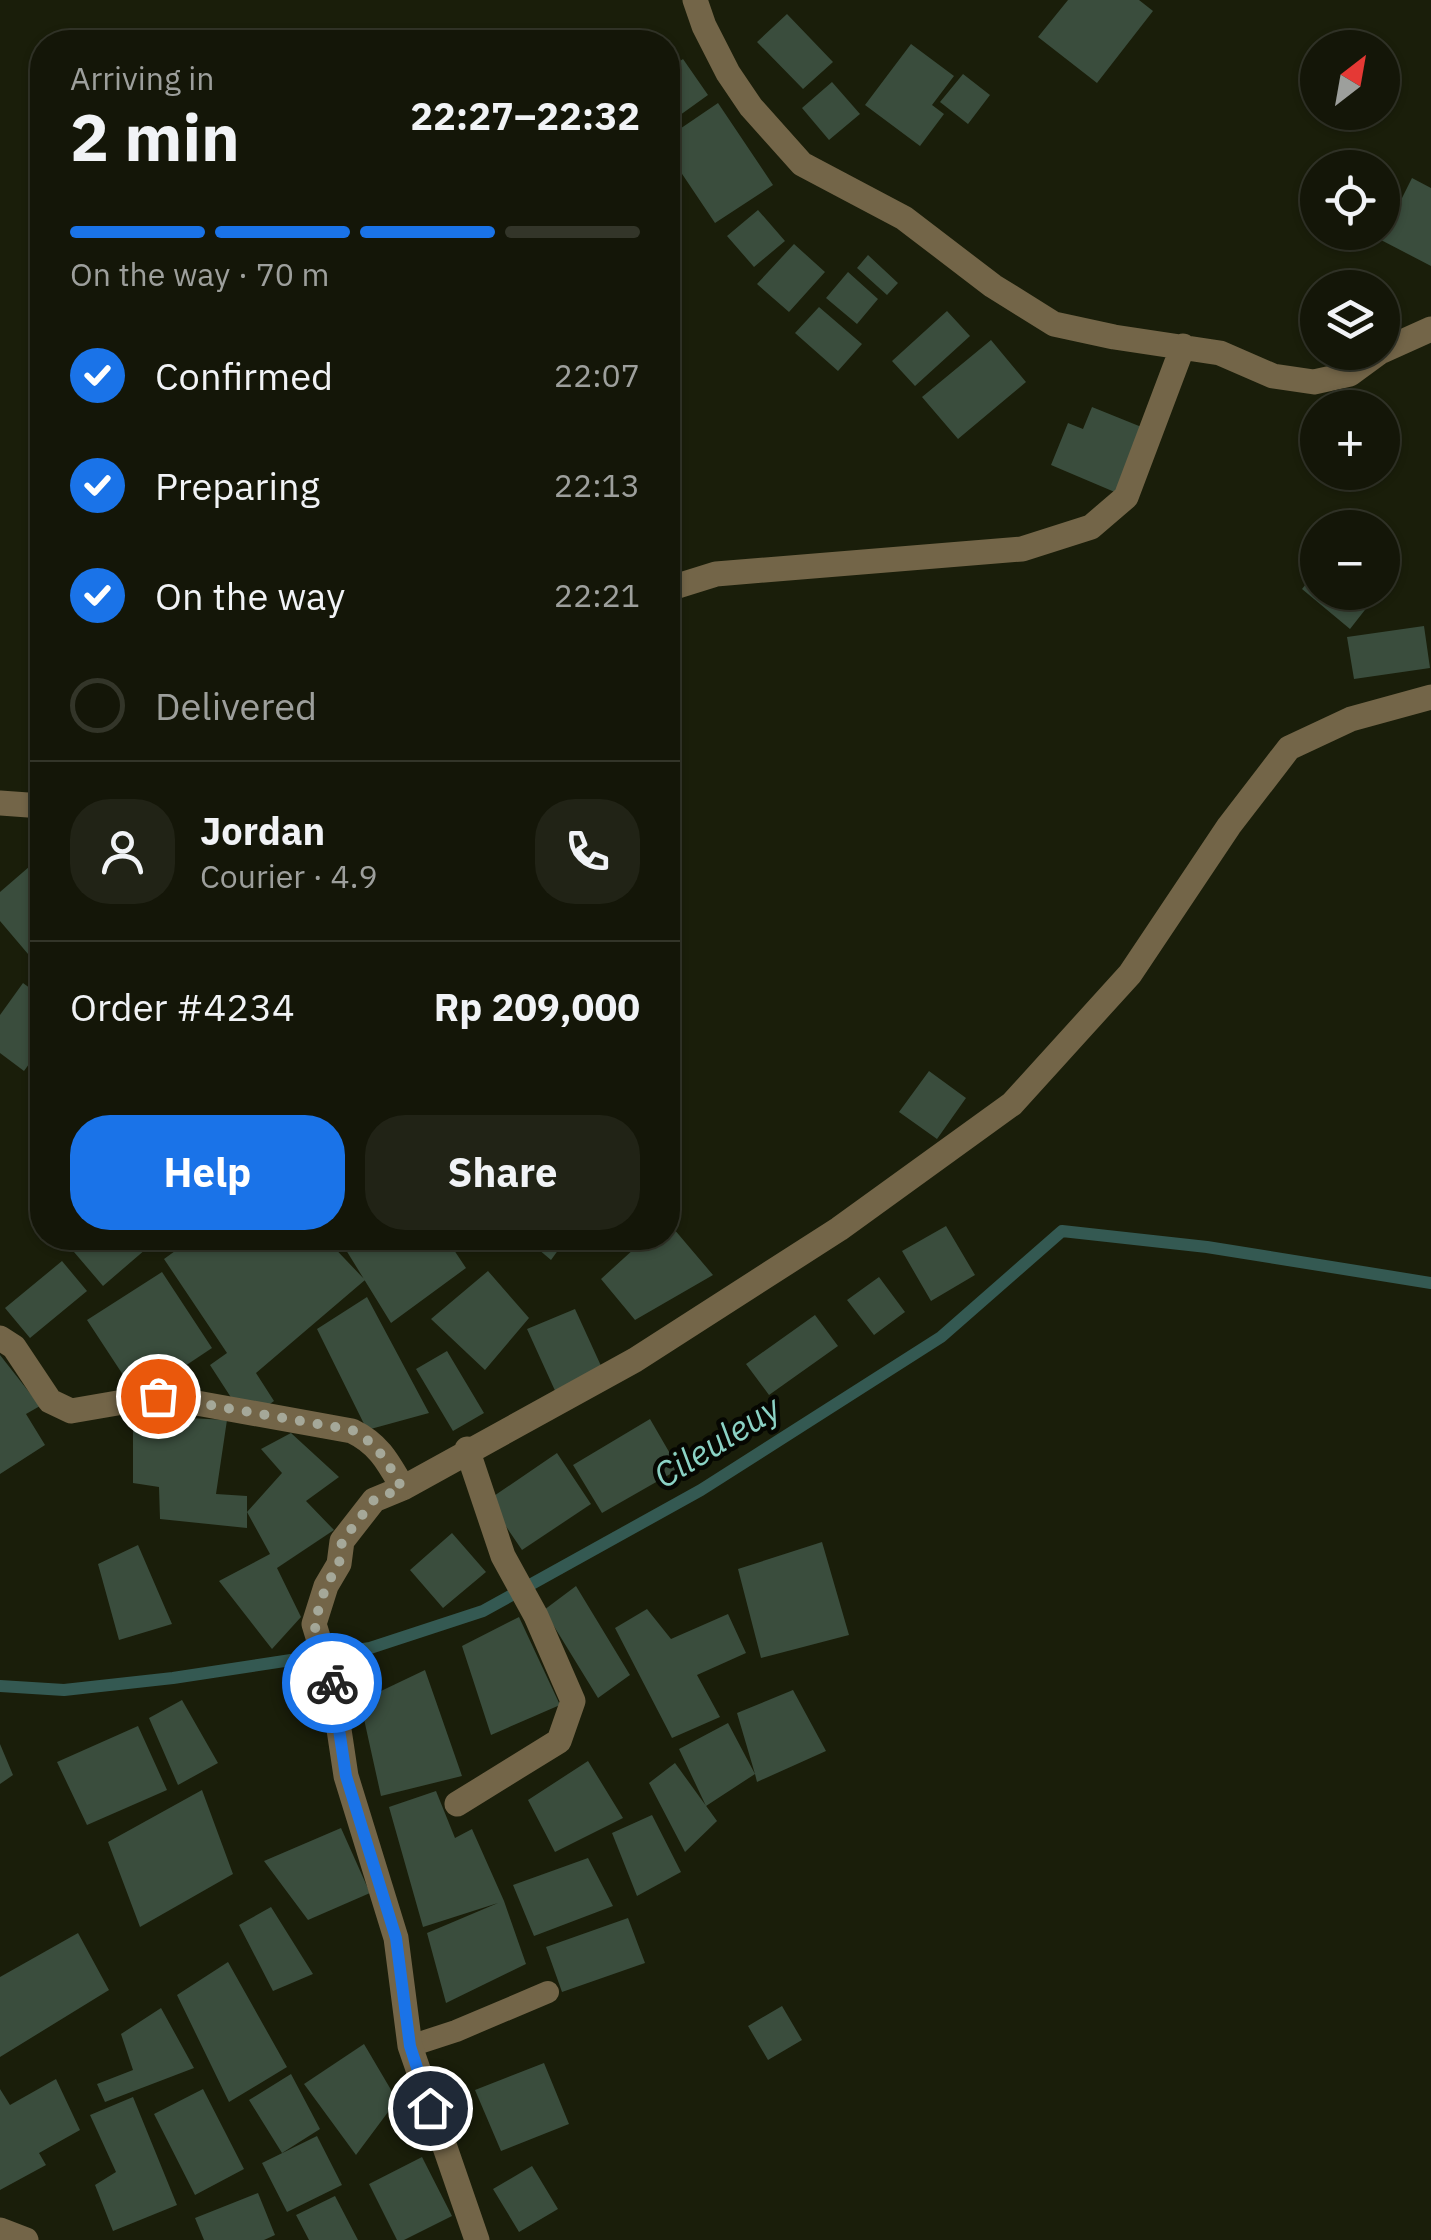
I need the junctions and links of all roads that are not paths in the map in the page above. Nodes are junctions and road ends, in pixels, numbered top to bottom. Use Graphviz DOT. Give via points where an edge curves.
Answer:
graph roads {
  1 [pos="695,0"];
  2 [pos="1431,328"];
  3 [pos="1400,343"];
  4 [pos="1183,346"];
  5 [pos="1356,370"];
  6 [pos="680,585"];
  7 [pos="1431,697"];
  8 [pos="0,802"];
  9 [pos="30,805"];
  10 [pos="0,1338"];
  11 [pos="468,1449"];
  12 [pos="402,1488"];
  13 [pos="457,1804"];
  14 [pos="548,1992"];
  15 [pos="410,2046"];
  16 [pos="0,2230"];
  17 [pos="26,2240"];
  18 [pos="476,2240"];
  1 -- 4 [label="street" via="728,73 802,164 904,218 1054,324"];
  2 -- 3 [label="street"];
  4 -- 5 [label="street" via="1220,353 1273,376 1314,382"];
  4 -- 6 [label="street" via="1126,497 1091,527 1022,549 716,574"];
  7 -- 11 [label="street" via="1351,719 1289,748 1130,974 1012,1104 838,1229 634,1360"];
  8 -- 9 [label="street"];
  10 -- 12 [label="street" via="60,1408 81,1411 158,1396 352,1430 371,1440"];
  11 -- 12 [label="street"];
  11 -- 13 [label="street" via="503,1556 573,1701 560,1741"];
  12 -- 15 [label="street" via="374,1500 342,1541 314,1624 332,1683 346,1776 396,1938"];
  14 -- 15 [label="lane"];
  15 -- 18 [label="street"];
  16 -- 17 [label="street"];
}
